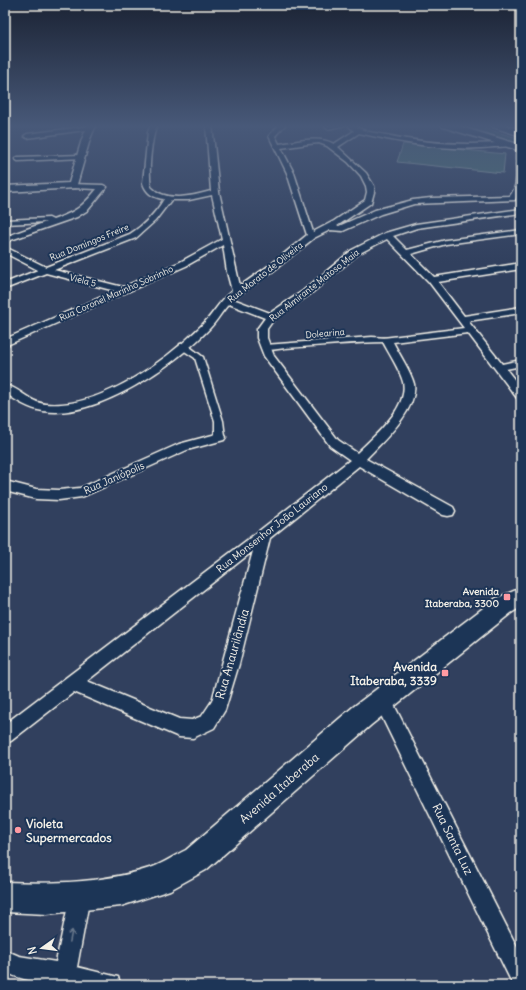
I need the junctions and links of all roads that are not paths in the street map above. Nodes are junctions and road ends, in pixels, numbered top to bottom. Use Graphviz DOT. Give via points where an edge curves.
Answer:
graph roads {
  1 [pos="77,171"];
  2 [pos="148,171"];
  3 [pos="213,171"];
  4 [pos="289,171"];
  5 [pos="359,171"];
  6 [pos="520,180"];
  7 [pos="73,186"];
  8 [pos="5,189"];
  9 [pos="215,192"];
  10 [pos="168,199"];
  11 [pos="521,212"];
  12 [pos="63,219"];
  13 [pos="5,222"];
  14 [pos="329,227"];
  15 [pos="521,232"];
  16 [pos="388,235"];
  17 [pos="311,236"];
  18 [pos="5,240"];
  19 [pos="226,240"];
  20 [pos="5,250"];
  21 [pos="404,253"];
  22 [pos="521,266"];
  23 [pos="45,270"];
  24 [pos="432,280"];
  25 [pos="5,286"];
  26 [pos="122,290"];
  27 [pos="237,293"];
  28 [pos="226,300"];
  29 [pos="521,310"];
  30 [pos="271,317"];
  31 [pos="462,320"];
  32 [pos="470,330"];
  33 [pos="386,340"];
  34 [pos="5,343"];
  35 [pos="183,346"];
  36 [pos="265,347"];
  37 [pos="521,363"];
  38 [pos="498,368"];
  39 [pos="5,388"];
  40 [pos="521,396"];
  41 [pos="220,437"];
  42 [pos="358,460"];
  43 [pos="5,486"];
  44 [pos="448,511"];
  45 [pos="264,535"];
  46 [pos="521,597"];
  47 [pos="72,683"];
  48 [pos="383,701"];
  49 [pos="5,735"];
  50 [pos="80,896"];
  51 [pos="5,897"];
  52 [pos="5,961"];
  53 [pos="65,975"];
  54 [pos="521,978"];
  55 [pos="110,985"];
  1 -- 7 [label="street"];
  2 -- 10 [label="street" via="148,187 154,193"];
  3 -- 9 [label="street"];
  4 -- 17 [label="street, Rua Morato de Oliveira"];
  5 -- 14 [label="street" via="367,179 371,196 345,218"];
  6 -- 14 [label="street" via="516,195 512,198 413,202 378,212 340,230"];
  7 -- 8 [label="street"];
  7 -- 12 [label="street" via="103,187 85,208"];
  9 -- 10 [label="street"];
  9 -- 19 [label="street"];
  10 -- 23 [label="street, Rua Domingos Freire" via="145,228 133,236"];
  11 -- 16 [label="street, Rua Almirante Matoso Maia" via="416,226"];
  12 -- 13 [label="street"];
  12 -- 18 [label="street"];
  14 -- 17 [label="street"];
  15 -- 21 [label="street" via="446,242"];
  16 -- 21 [label="street"];
  16 -- 30 [label="street, Rua Almirante Matoso Maia" via="355,252 306,293"];
  17 -- 27 [label="street, Rua Morato de Oliveira"];
  19 -- 26 [label="street, Rua Coronel Marinho Sobrinho" via="182,264"];
  19 -- 27 [label="street"];
  20 -- 23 [label="street, Viela 5"];
  21 -- 24 [label="street"];
  22 -- 24 [label="street"];
  23 -- 25 [label="street, Rua Domingos Freire"];
  23 -- 26 [label="street, Viela 5"];
  24 -- 31 [label="street"];
  26 -- 34 [label="street, Rua Coronel Marinho Sobrinho"];
  27 -- 28 [label="street, Rua Morato de Oliveira"];
  28 -- 30 [label="street"];
  28 -- 35 [label="street, Rua Morato de Oliveira" via="204,329"];
  29 -- 31 [label="street"];
  30 -- 36 [label="street, Rua Almirante Matoso Maia" via="262,329"];
  31 -- 32 [label="street"];
  32 -- 33 [label="street"];
  32 -- 38 [label="street"];
  33 -- 36 [label="street, Dolearina"];
  33 -- 42 [label="street, Rua Monsenhor João Lauriano" via="408,382 409,394 397,418"];
  35 -- 39 [label="street, Rua Morato de Oliveira" via="170,358 143,375 98,401 81,406 59,410 44,408 29,404"];
  35 -- 41 [label="street" via="199,357 219,421"];
  36 -- 42 [label="street, Rua Almirante Matoso Maia" via="334,443"];
  37 -- 38 [label="street"];
  38 -- 40 [label="street"];
  41 -- 43 [label="street, Rua Janiópolis" via="183,447 82,492 36,494"];
  42 -- 44 [label="street, Rua Almirante Matoso Maia"];
  42 -- 45 [label="street, Rua Monsenhor João Lauriano"];
  45 -- 47 [label="street, Rua Monsenhor João Lauriano"];
  45 -- 47 [label="street, Rua Anaurilândia" via="231,664 219,704 208,722 193,729 179,728"];
  46 -- 48 [label="main road, Avenida Itaberaba" via="504,606"];
  47 -- 49 [label="street, Rua Monsenhor João Lauriano"];
  48 -- 50 [label="main road, Avenida Itaberaba" via="362,716 196,860 160,880 121,891"];
  48 -- 54 [label="street, Rua Santa Luz"];
  50 -- 51 [label="main road, Avenida Itaberaba"];
  53 -- 50 [label="street, one-way"];
  52 -- 53 [label="street" via="18,967"];
  53 -- 55 [label="street"];
}
